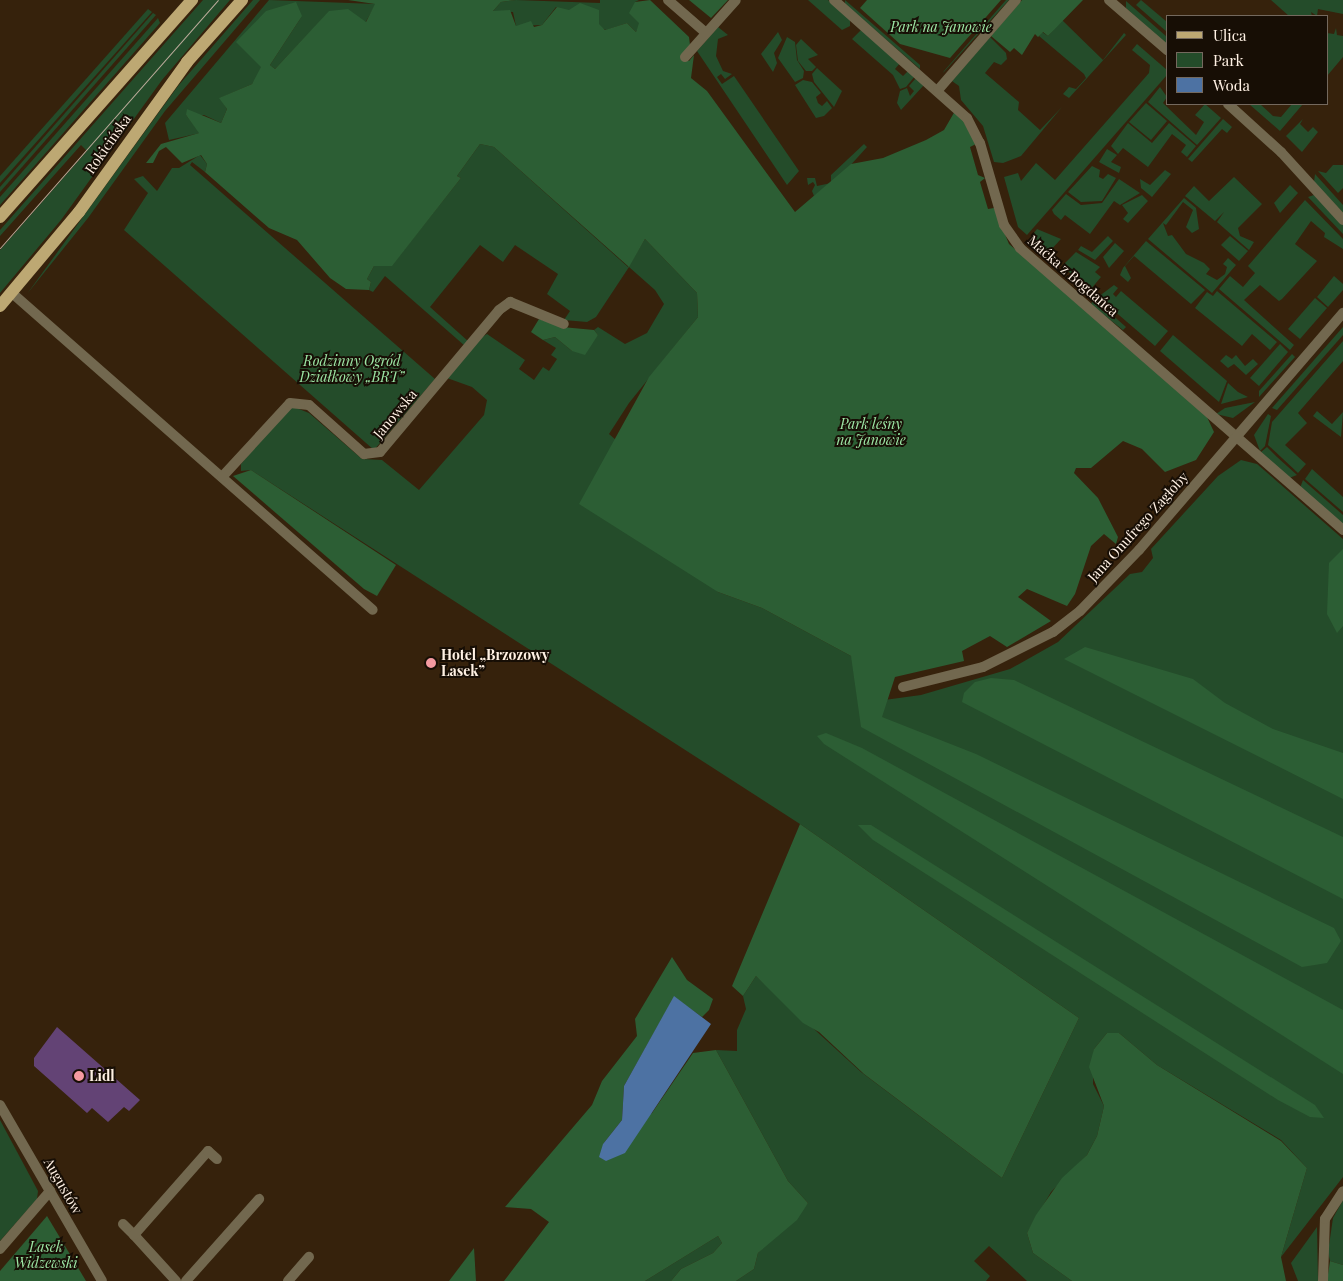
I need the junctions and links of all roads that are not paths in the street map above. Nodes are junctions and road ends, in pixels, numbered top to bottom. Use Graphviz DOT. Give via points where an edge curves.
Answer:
graph roads {
  1 [pos="192,0"];
  2 [pos="242,0"];
  3 [pos="668,0"];
  4 [pos="736,0"];
  5 [pos="834,0"];
  6 [pos="1016,0"];
  7 [pos="1109,0"];
  8 [pos="706,33"];
  9 [pos="1166,49"];
  10 [pos="685,57"];
  11 [pos="938,90"];
  12 [pos="1229,105"];
  13 [pos="0,217"];
  14 [pos="1343,220"];
  15 [pos="12,293"];
  16 [pos="0,306"];
  17 [pos="1343,314"];
  18 [pos="564,324"];
  19 [pos="1236,436"];
  20 [pos="222,477"];
  21 [pos="1343,530"];
  22 [pos="373,610"];
  23 [pos="903,687"];
  24 [pos="0,1105"];
  25 [pos="217,1159"];
  26 [pos="50,1191"];
  27 [pos="1343,1191"];
  28 [pos="259,1199"];
  29 [pos="123,1224"];
  30 [pos="134,1235"];
  31 [pos="0,1249"];
  32 [pos="310,1257"];
  33 [pos="102,1281"];
  34 [pos="176,1281"];
  35 [pos="186,1281"];
  36 [pos="288,1281"];
  37 [pos="1323,1281"];
  1 -- 13 [label="main road"];
  2 -- 15 [label="main road, Rokicińska" via="187,62 79,212"];
  3 -- 8 [label="street"];
  4 -- 8 [label="street"];
  5 -- 11 [label="street, Maćka z Bogdańca"];
  6 -- 11 [label="street"];
  7 -- 9 [label="street"];
  8 -- 10 [label="street"];
  11 -- 19 [label="street, Maćka z Bogdańca" via="976,132 1004,225 1014,242"];
  12 -- 14 [label="street" via="1281,152"];
  15 -- 16 [label="main road, Rokicińska"];
  15 -- 20 [label="street"];
  17 -- 19 [label="street, Jana Onufrego Zagłoby"];
  18 -- 20 [label="street, Janowska" via="510,302 499,310 380,452 364,454 309,405 290,403"];
  19 -- 21 [label="street, Maćka z Bogdańca"];
  19 -- 23 [label="street, Jana Onufrego Zagłoby" via="1139,550 1064,624 983,667"];
  20 -- 22 [label="street"];
  24 -- 26 [label="street, Augustów"];
  25 -- 30 [label="street" via="208,1151"];
  26 -- 31 [label="street"];
  26 -- 33 [label="street, Augustów"];
  27 -- 37 [label="street" via="1324,1219"];
  28 -- 35 [label="street"];
  29 -- 30 [label="street"];
  30 -- 34 [label="street"];
  32 -- 36 [label="street"];
}
